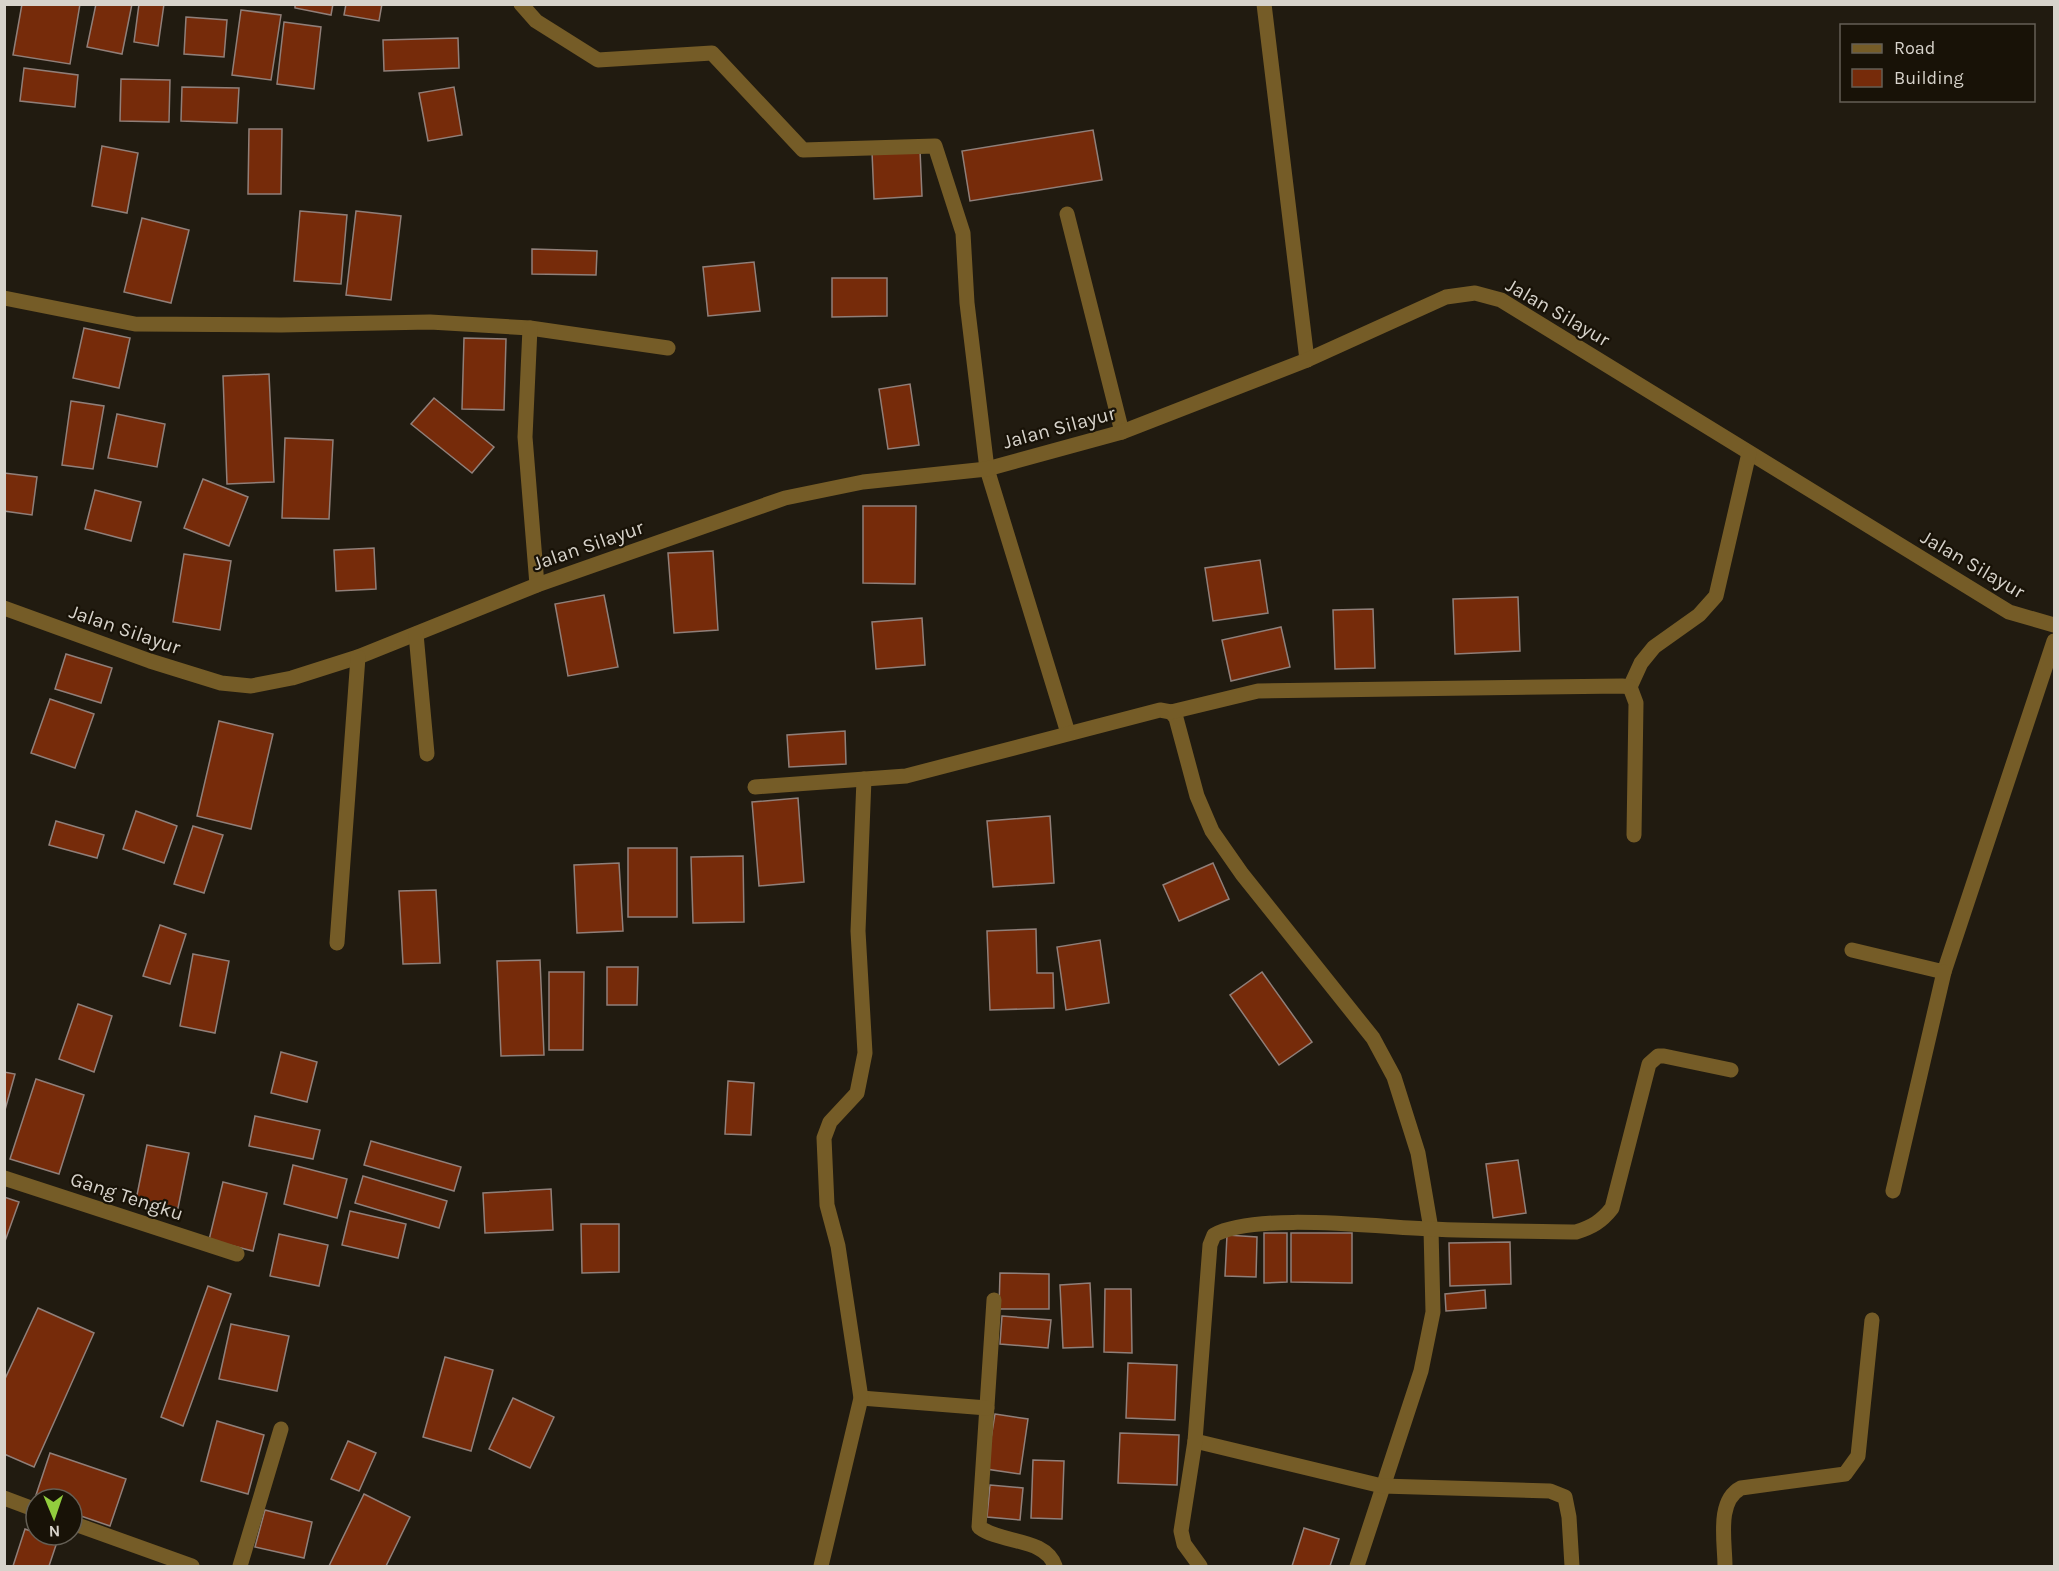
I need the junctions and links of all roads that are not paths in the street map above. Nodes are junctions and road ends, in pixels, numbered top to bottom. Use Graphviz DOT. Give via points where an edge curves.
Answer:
graph roads {
  1 [pos="521,4"];
  2 [pos="1264,4"];
  3 [pos="1066,214"];
  4 [pos="4,298"];
  5 [pos="530,328"];
  6 [pos="668,348"];
  7 [pos="1307,360"];
  8 [pos="1122,432"];
  9 [pos="1749,453"];
  10 [pos="987,469"];
  11 [pos="537,585"];
  12 [pos="4,608"];
  13 [pos="2055,625"];
  14 [pos="416,633"];
  15 [pos="2055,640"];
  16 [pos="358,657"];
  17 [pos="1630,687"];
  18 [pos="1171,712"];
  19 [pos="1068,733"];
  20 [pos="427,754"];
  21 [pos="864,779"];
  22 [pos="755,787"];
  23 [pos="1634,835"];
  24 [pos="337,943"];
  25 [pos="1852,950"];
  26 [pos="1944,972"];
  27 [pos="1731,1070"];
  28 [pos="4,1178"];
  29 [pos="1893,1191"];
  30 [pos="1431,1229"];
  31 [pos="237,1254"];
  32 [pos="994,1300"];
  33 [pos="1872,1320"];
  34 [pos="861,1398"];
  35 [pos="987,1408"];
  36 [pos="281,1429"];
  37 [pos="1195,1441"];
  38 [pos="1382,1486"];
  39 [pos="4,1498"];
  40 [pos="24,1506"];
  41 [pos="84,1527"];
  42 [pos="192,1566"];
  43 [pos="240,1566"];
  44 [pos="821,1566"];
  45 [pos="1055,1566"];
  46 [pos="1200,1566"];
  47 [pos="1357,1566"];
  48 [pos="1572,1566"];
  49 [pos="1725,1566"];
  1 -- 10 [label="street" via="536,21 598,60 711,53 803,150 935,146 963,233 967,303"];
  2 -- 7 [label="street"];
  3 -- 8 [label="street"];
  4 -- 5 [label="street" via="135,324 430,322"];
  5 -- 6 [label="street"];
  5 -- 11 [label="street" via="525,437"];
  7 -- 8 [label="street, Jalan Silayur"];
  7 -- 9 [label="street, Jalan Silayur" via="1446,297 1475,293 1501,300"];
  8 -- 10 [label="street, Jalan Silayur"];
  9 -- 13 [label="street, Jalan Silayur" via="2009,612"];
  9 -- 17 [label="street" via="1716,596 1699,615 1654,647"];
  10 -- 11 [label="street, Jalan Silayur" via="863,482 785,498"];
  10 -- 19 [label="street"];
  11 -- 14 [label="street, Jalan Silayur"];
  12 -- 16 [label="street, Jalan Silayur" via="150,661 221,682 251,686 292,678"];
  14 -- 16 [label="street, Jalan Silayur"];
  14 -- 20 [label="street"];
  15 -- 26 [label="street"];
  16 -- 24 [label="street"];
  17 -- 18 [label="street" via="1258,691"];
  17 -- 23 [label="street" via="1636,703"];
  18 -- 19 [label="street" via="1160,710"];
  18 -- 30 [label="street" via="1212,831 1373,1038 1394,1077 1418,1153"];
  19 -- 21 [label="street" via="906,776"];
  21 -- 22 [label="street"];
  21 -- 34 [label="street" via="858,931 865,1053 857,1093 830,1122 824,1138 827,1205 838,1246"];
  25 -- 26 [label="street"];
  26 -- 29 [label="street"];
  27 -- 30 [label="street" via="1665,1056 1658,1056 1649,1064 1612,1208 1591,1228 1576,1232"];
  28 -- 31 [label="street, Gang Tengku"];
  30 -- 37 [label="street" via="1287,1222 1214,1235 1210,1245"];
  30 -- 38 [label="street" via="1433,1312 1421,1371"];
  32 -- 35 [label="street"];
  33 -- 49 [label="street" via="1858,1456 1845,1474 1741,1488 1732,1493 1725,1505"];
  34 -- 35 [label="street"];
  34 -- 44 [label="street"];
  35 -- 45 [label="street" via="979,1527 1000,1539 1043,1549"];
  36 -- 43 [label="street"];
  37 -- 38 [label="street"];
  37 -- 46 [label="street" via="1181,1531 1184,1544"];
  38 -- 47 [label="street"];
  38 -- 48 [label="street" via="1550,1491 1565,1497"];
  39 -- 40 [label="street"];
  41 -- 42 [label="street"];
}
